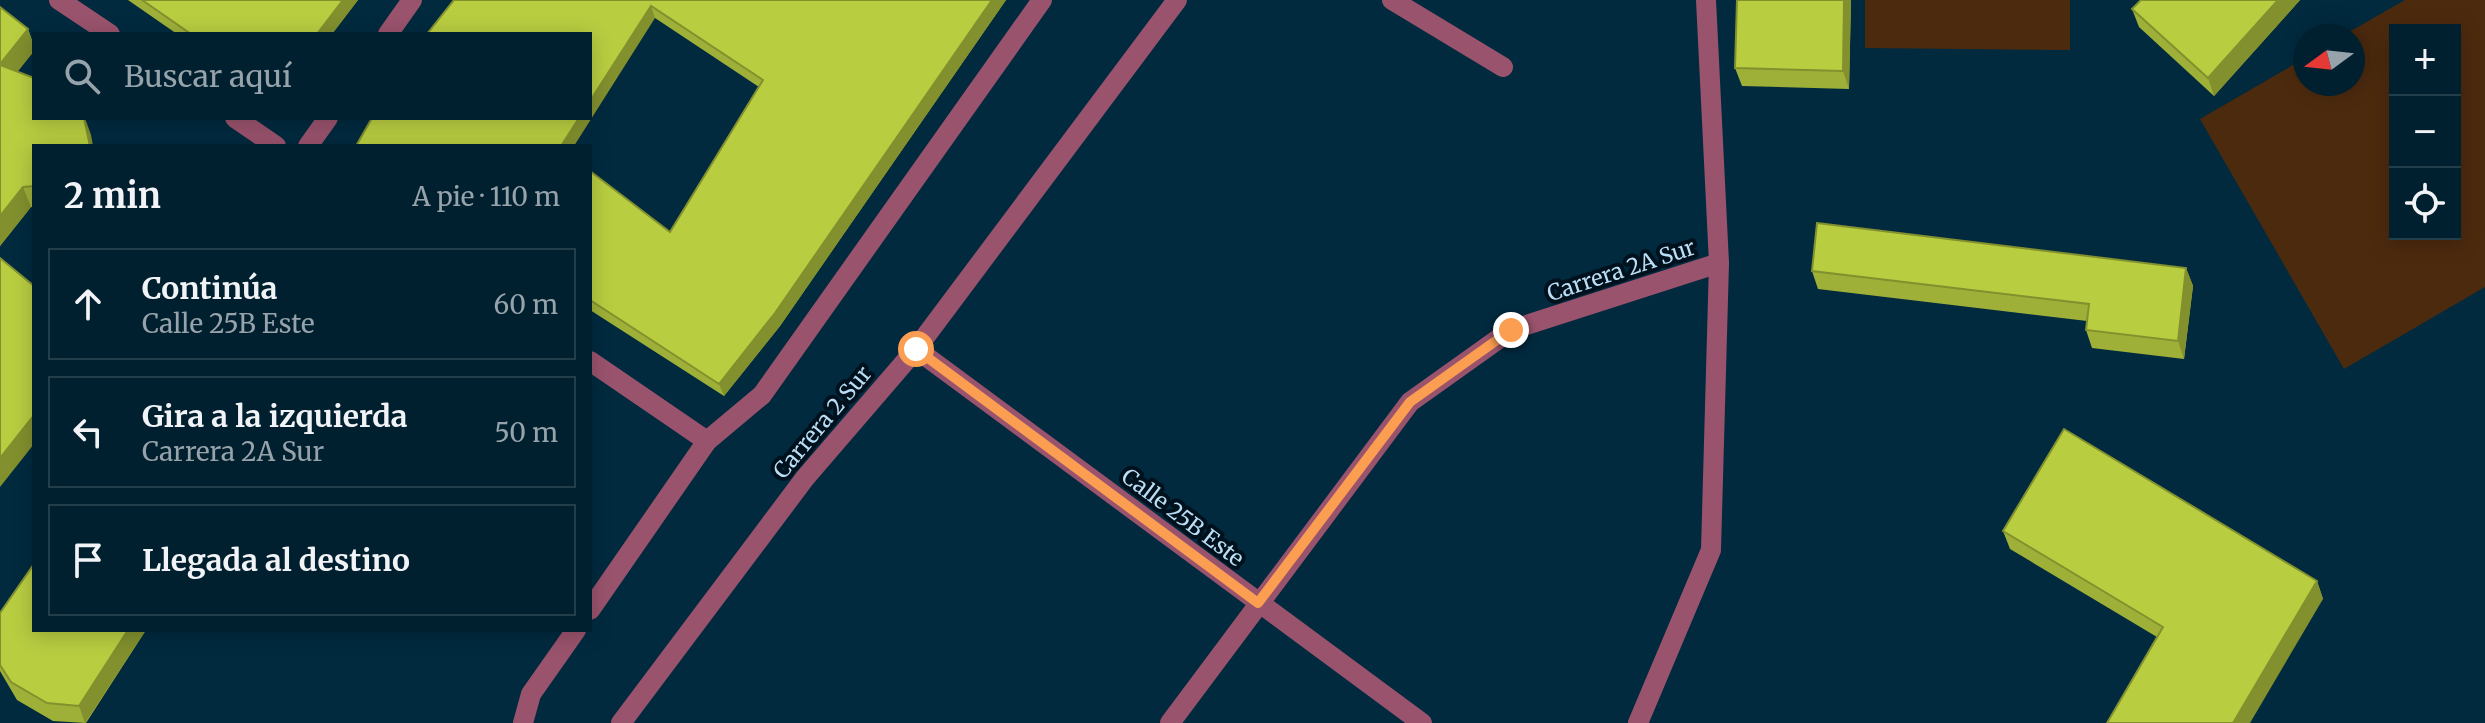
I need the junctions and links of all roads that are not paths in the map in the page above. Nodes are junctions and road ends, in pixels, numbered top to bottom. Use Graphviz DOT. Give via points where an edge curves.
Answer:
graph roads {
  1 [pos="59,0"];
  2 [pos="412,0"];
  3 [pos="1042,0"];
  4 [pos="1177,0"];
  5 [pos="1392,0"];
  6 [pos="1706,0"];
  7 [pos="107,32"];
  8 [pos="389,32"];
  9 [pos="1503,67"];
  10 [pos="238,120"];
  11 [pos="327,120"];
  12 [pos="273,144"];
  13 [pos="309,144"];
  14 [pos="1719,263"];
  15 [pos="916,349"];
  16 [pos="592,362"];
  17 [pos="707,441"];
  18 [pos="1258,603"];
  19 [pos="592,607"];
  20 [pos="575,632"];
  21 [pos="523,723"];
  22 [pos="621,723"];
  23 [pos="1170,723"];
  24 [pos="1422,723"];
  25 [pos="1638,723"];
  1 -- 7 [label="street"];
  2 -- 8 [label="street"];
  3 -- 17 [label="street" via="762,395"];
  4 -- 15 [label="street, Carrera 2 Sur"];
  5 -- 9 [label="street"];
  6 -- 14 [label="street, Carrera 2A Sur"];
  10 -- 12 [label="street"];
  11 -- 13 [label="street"];
  14 -- 18 [label="street, Carrera 2A Sur" via="1511,330 1410,402"];
  14 -- 25 [label="street" via="1711,550"];
  15 -- 18 [label="street, Calle 25B Este"];
  15 -- 22 [label="street, Carrera 2 Sur" via="805,478"];
  16 -- 17 [label="street"];
  17 -- 19 [label="street"];
  18 -- 23 [label="street, Carrera 2A Sur"];
  18 -- 24 [label="street, Calle 25B Este"];
  20 -- 21 [label="street" via="531,694"];
}
